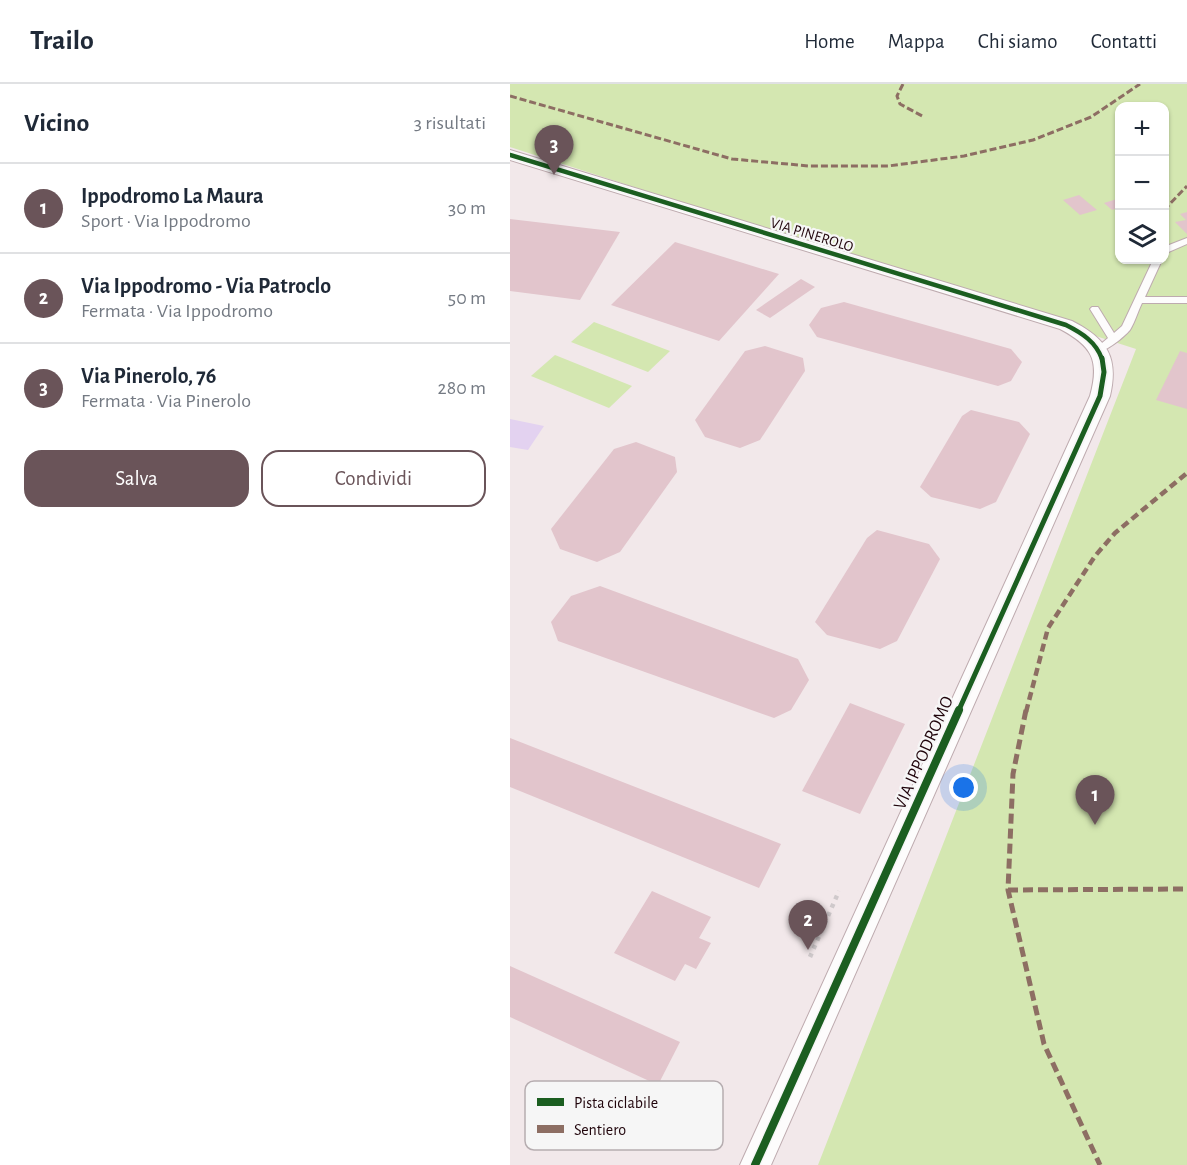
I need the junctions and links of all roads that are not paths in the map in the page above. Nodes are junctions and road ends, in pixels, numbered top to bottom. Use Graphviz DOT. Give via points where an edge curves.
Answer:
graph roads {
  1 [pos="510,155"];
  2 [pos="1187,241"];
  3 [pos="1169,249"];
  4 [pos="1155,264"];
  5 [pos="1138,300"];
  6 [pos="1187,300"];
  7 [pos="1095,309"];
  8 [pos="1107,345"];
  9 [pos="755,1165"];
  1 -- 8 [label="street, VIA PINEROLO" via="1066,325"];
  2 -- 3 [label="lane"];
  4 -- 5 [label="lane"];
  5 -- 6 [label="lane"];
  5 -- 8 [label="lane" via="1126,328"];
  7 -- 8 [label="lane"];
  8 -- 9 [label="street, VIA IPPODROMO" via="1103,359 1105,382 1100,396"];
}
